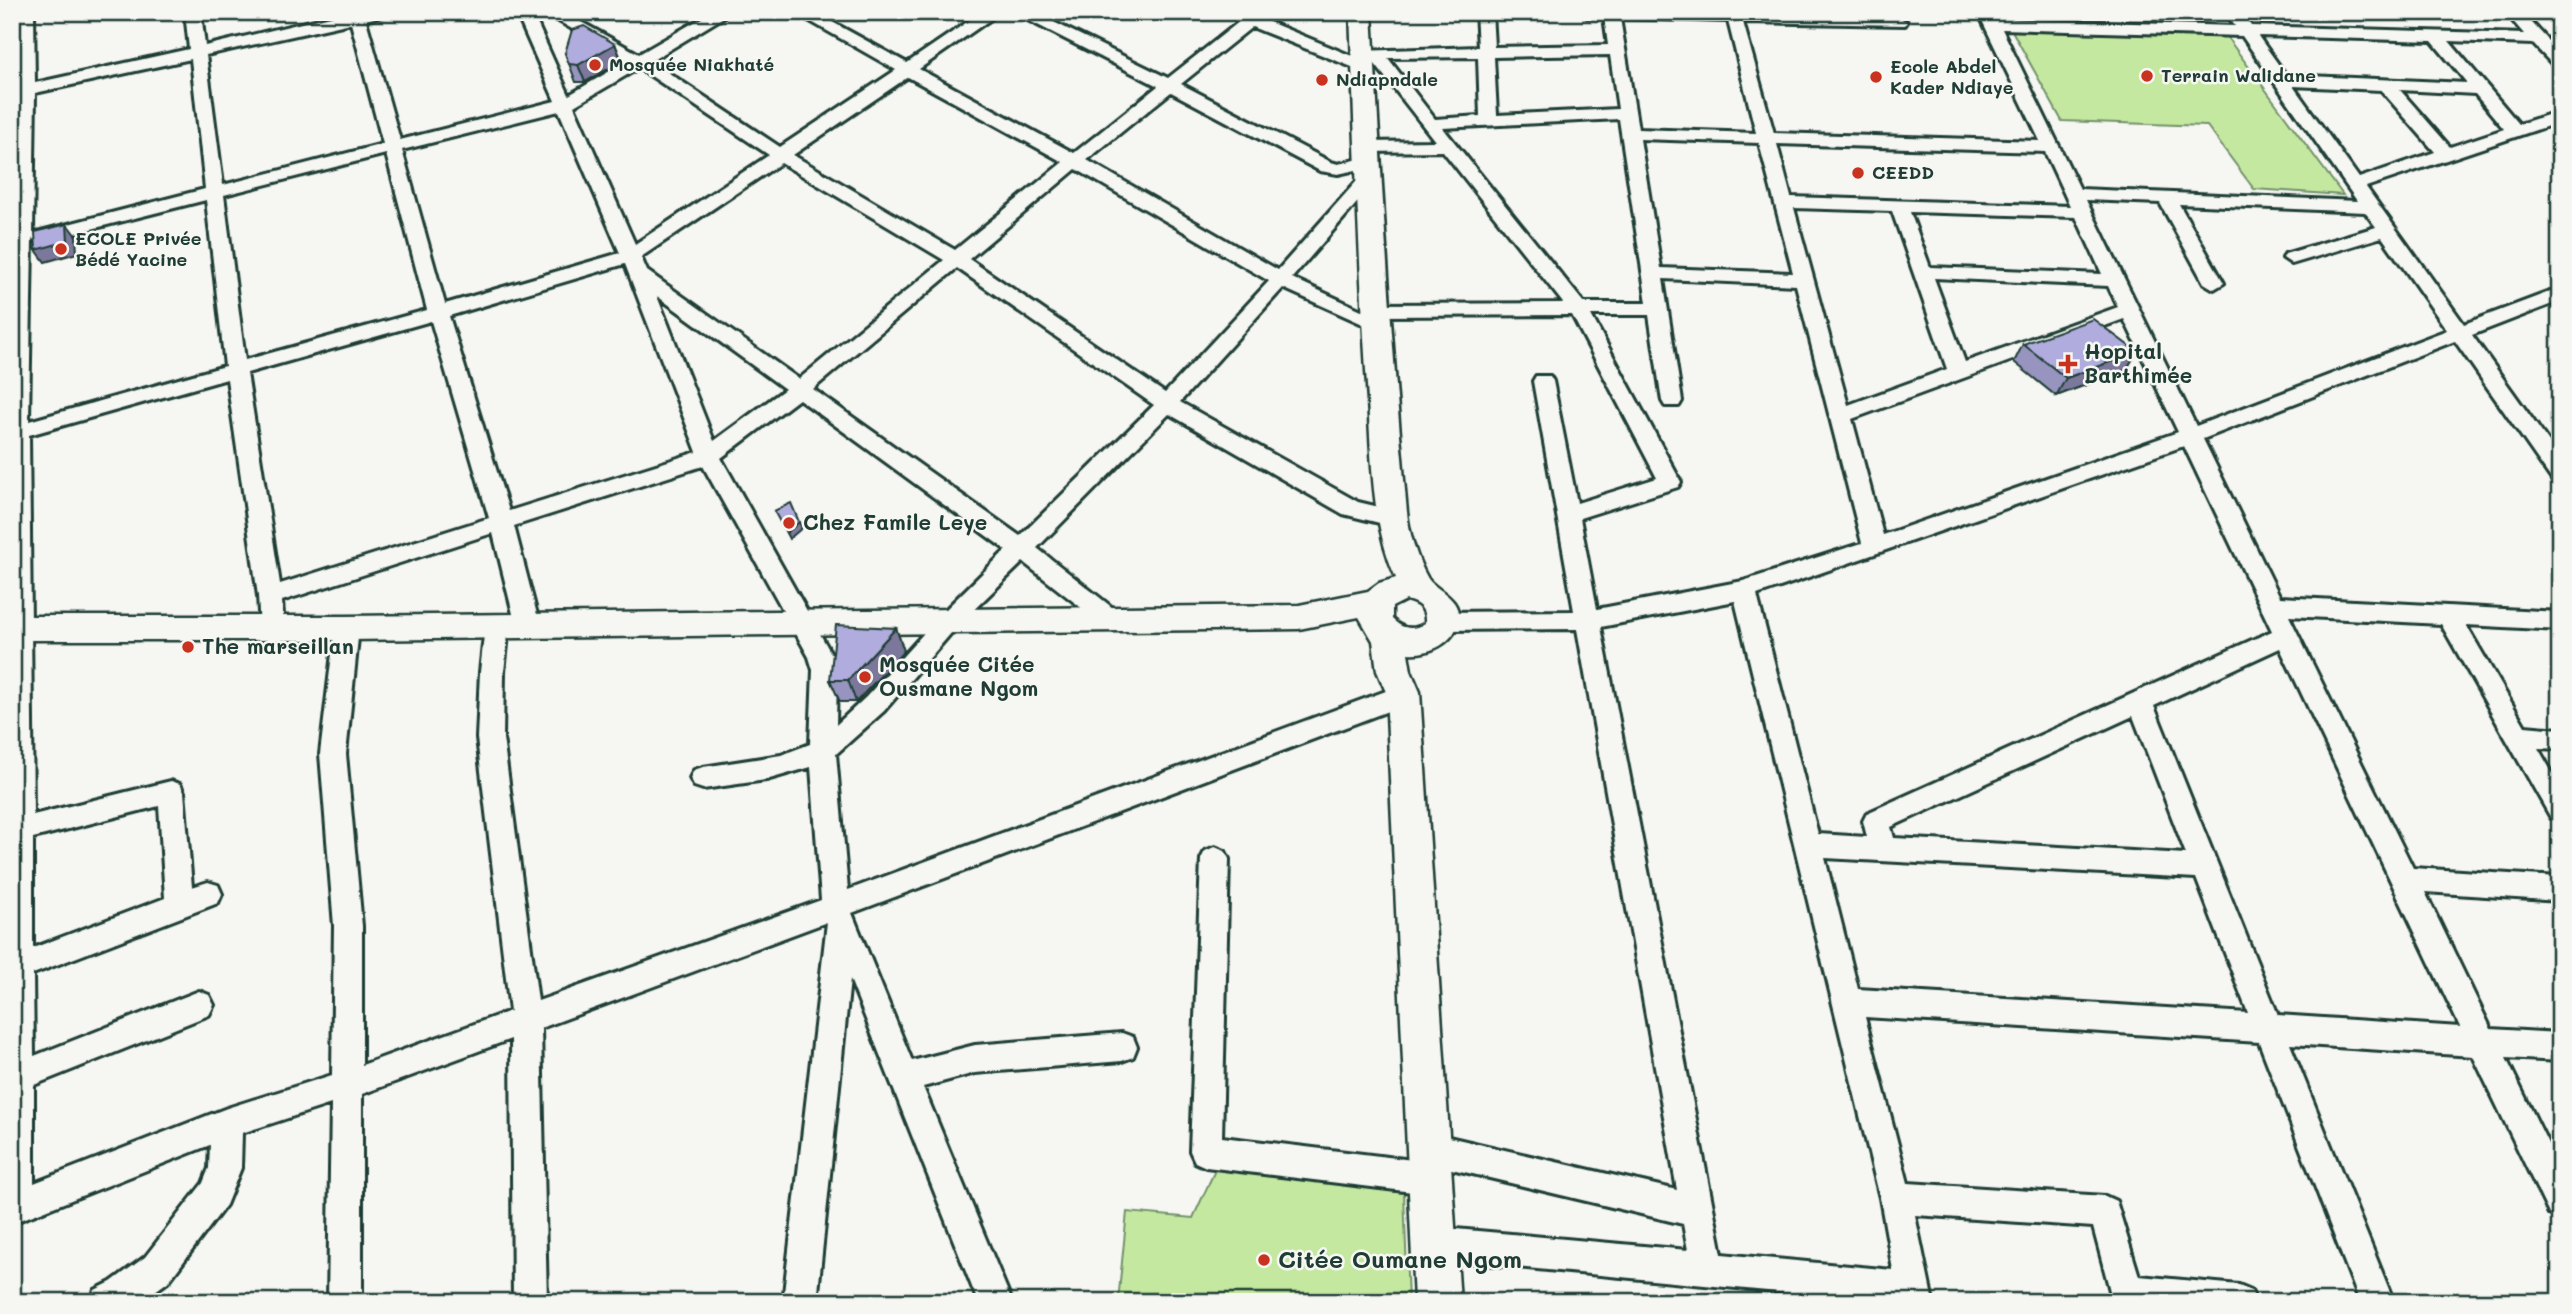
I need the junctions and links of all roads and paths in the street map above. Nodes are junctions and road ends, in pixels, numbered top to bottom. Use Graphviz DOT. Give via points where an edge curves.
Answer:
graph roads {
  1 [pos="26,12"];
  2 [pos="193,12"];
  3 [pos="380,12"];
  4 [pos="524,12"];
  5 [pos="551,12"];
  6 [pos="723,12"];
  7 [pos="802,12"];
  8 [pos="993,12"];
  9 [pos="1020,12"];
  10 [pos="1230,12"];
  11 [pos="1361,12"];
  12 [pos="1483,12"];
  13 [pos="1587,12"];
  14 [pos="2232,12"];
  15 [pos="2330,12"];
  16 [pos="2513,12"];
  17 [pos="1611,13"];
  18 [pos="1734,14"];
  19 [pos="357,15"];
  20 [pos="1255,17"];
  21 [pos="1989,18"];
  22 [pos="1899,22"];
  23 [pos="2245,29"];
  24 [pos="2346,34"];
  25 [pos="2437,36"];
  26 [pos="2537,39"];
  27 [pos="1616,50"];
  28 [pos="198,52"];
  29 [pos="1486,52"];
  30 [pos="1367,58"];
  31 [pos="641,62"];
  32 [pos="2560,63"];
  33 [pos="906,70"];
  34 [pos="2281,80"];
  35 [pos="1171,86"];
  36 [pos="2387,86"];
  37 [pos="2479,89"];
  38 [pos="27,90"];
  39 [pos="565,103"];
  40 [pos="1626,114"];
  41 [pos="2560,117"];
  42 [pos="1489,120"];
  43 [pos="1430,124"];
  44 [pos="2516,132"];
  45 [pos="1630,134"];
  46 [pos="1767,138"];
  47 [pos="1448,146"];
  48 [pos="392,147"];
  49 [pos="2051,147"];
  50 [pos="779,154"];
  51 [pos="2446,155"];
  52 [pos="1075,161"];
  53 [pos="1368,162"];
  54 [pos="2355,185"];
  55 [pos="215,191"];
  56 [pos="2166,198"];
  57 [pos="1784,202"];
  58 [pos="2078,203"];
  59 [pos="1899,206"];
  60 [pos="2370,207"];
  61 [pos="2387,230"];
  62 [pos="17,242"];
  63 [pos="2292,258"];
  64 [pos="958,260"];
  65 [pos="635,265"];
  66 [pos="1922,272"];
  67 [pos="1651,273"];
  68 [pos="1804,279"];
  69 [pos="1282,280"];
  70 [pos="2115,280"];
  71 [pos="2214,283"];
  72 [pos="2560,294"];
  73 [pos="1578,309"];
  74 [pos="1657,309"];
  75 [pos="2129,310"];
  76 [pos="438,313"];
  77 [pos="1376,317"];
  78 [pos="2459,332"];
  79 [pos="236,370"];
  80 [pos="1958,372"];
  81 [pos="1543,381"];
  82 [pos="799,389"];
  83 [pos="1672,401"];
  84 [pos="1167,404"];
  85 [pos="1840,415"];
  86 [pos="18,431"];
  87 [pos="2190,436"];
  88 [pos="709,456"];
  89 [pos="2560,475"];
  90 [pos="1568,514"];
  91 [pos="1392,523"];
  92 [pos="502,524"];
  93 [pos="1875,547"];
  94 [pos="1023,550"];
  95 [pos="1744,590"];
  96 [pos="270,596"];
  97 [pos="2272,606"];
  98 [pos="1390,610"];
  99 [pos="2448,615"];
  100 [pos="1110,618"];
  101 [pos="950,619"];
  102 [pos="1588,620"];
  103 [pos="2560,621"];
  104 [pos="800,622"];
  105 [pos="512,626"];
  106 [pos="16,627"];
  107 [pos="272,628"];
  108 [pos="347,628"];
  109 [pos="1431,631"];
  110 [pos="2286,635"];
  111 [pos="1403,694"];
  112 [pos="2139,700"];
  113 [pos="2518,736"];
  114 [pos="2560,739"];
  115 [pos="823,750"];
  116 [pos="702,778"];
  117 [pos="2560,810"];
  118 [pos="20,830"];
  119 [pos="1808,845"];
  120 [pos="1884,849"];
  121 [pos="1215,859"];
  122 [pos="2205,867"];
  123 [pos="2403,878"];
  124 [pos="2560,889"];
  125 [pos="208,894"];
  126 [pos="180,905"];
  127 [pos="838,915"];
  128 [pos="19,966"];
  129 [pos="1847,1002"];
  130 [pos="200,1005"];
  131 [pos="526,1018"];
  132 [pos="2269,1029"];
  133 [pos="2483,1042"];
  134 [pos="2560,1047"];
  135 [pos="1122,1048"];
  136 [pos="18,1077"];
  137 [pos="904,1078"];
  138 [pos="346,1085"];
  139 [pos="227,1123"];
  140 [pos="1428,1163"];
  141 [pos="1896,1198"];
  142 [pos="2560,1203"];
  143 [pos="1697,1211"];
  144 [pos="1433,1243"];
  145 [pos="1707,1269"];
  146 [pos="1915,1295"];
  147 [pos="2129,1297"];
  148 [pos="107,1302"];
  149 [pos="345,1302"];
  150 [pos="530,1302"];
  151 [pos="800,1302"];
  152 [pos="995,1302"];
  153 [pos="1437,1302"];
  154 [pos="2239,1302"];
  155 [pos="2377,1302"];
  1 -- 38 [label="street"];
  2 -- 28 [label="street"];
  3 -- 19 [label="street"];
  4 -- 39 [label="street"];
  5 -- 31 [label="street"];
  6 -- 31 [label="street"];
  7 -- 33 [label="street"];
  8 -- 33 [label="street"];
  9 -- 35 [label="street"];
  10 -- 20 [label="street"];
  11 -- 30 [label="main road"];
  12 -- 29 [label="street"];
  13 -- 17 [label="street"];
  14 -- 23 [label="street"];
  15 -- 24 [label="street"];
  16 -- 26 [label="street"];
  17 -- 18 [label="street"];
  17 -- 27 [label="street"];
  18 -- 22 [label="street"];
  18 -- 46 [label="street"];
  19 -- 28 [label="street"];
  19 -- 48 [label="street"];
  20 -- 30 [label="street"];
  20 -- 35 [label="street"];
  21 -- 23 [label="street"];
  21 -- 49 [label="street"];
  23 -- 24 [label="street"];
  23 -- 34 [label="street"];
  24 -- 25 [label="street"];
  25 -- 26 [label="street"];
  25 -- 37 [label="street"];
  26 -- 32 [label="street"];
  27 -- 29 [label="street"];
  27 -- 40 [label="street"];
  28 -- 38 [label="street"];
  28 -- 55 [label="street"];
  29 -- 30 [label="street"];
  29 -- 42 [label="street"];
  30 -- 43 [label="street"];
  30 -- 53 [label="main road"];
  31 -- 39 [label="street"];
  31 -- 50 [label="street"];
  33 -- 50 [label="street"];
  33 -- 52 [label="street"];
  34 -- 36 [label="street"];
  34 -- 54 [label="street"];
  35 -- 52 [label="street"];
  35 -- 53 [label="street" via="1326,167"];
  36 -- 37 [label="street"];
  36 -- 51 [label="street"];
  37 -- 44 [label="street"];
  38 -- 62 [label="street"];
  39 -- 48 [label="street"];
  39 -- 65 [label="street"];
  40 -- 42 [label="street"];
  40 -- 45 [label="street"];
  41 -- 44 [label="street"];
  42 -- 43 [label="street"];
  43 -- 47 [label="street"];
  44 -- 51 [label="street"];
  45 -- 46 [label="street"];
  45 -- 67 [label="street"];
  46 -- 49 [label="street"];
  46 -- 57 [label="street"];
  47 -- 53 [label="street"];
  47 -- 73 [label="street"];
  48 -- 55 [label="street"];
  48 -- 76 [label="street"];
  49 -- 58 [label="street"];
  50 -- 64 [label="street"];
  50 -- 65 [label="street"];
  51 -- 54 [label="street"];
  52 -- 64 [label="street"];
  52 -- 69 [label="street"];
  53 -- 69 [label="street"];
  53 -- 77 [label="main road"];
  54 -- 60 [label="street"];
  55 -- 62 [label="street"];
  55 -- 79 [label="street"];
  56 -- 58 [label="street"];
  56 -- 60 [label="street"];
  56 -- 71 [label="street"];
  57 -- 59 [label="street"];
  57 -- 68 [label="street"];
  58 -- 59 [label="street"];
  58 -- 70 [label="street"];
  59 -- 66 [label="street"];
  60 -- 61 [label="street"];
  61 -- 63 [label="street"];
  61 -- 78 [label="street"];
  62 -- 86 [label="street"];
  64 -- 82 [label="street"];
  64 -- 84 [label="street"];
  65 -- 76 [label="street"];
  65 -- 82 [label="street"];
  65 -- 88 [label="street"];
  66 -- 70 [label="street"];
  66 -- 80 [label="street"];
  67 -- 68 [label="street"];
  67 -- 74 [label="street"];
  68 -- 85 [label="street"];
  69 -- 77 [label="street"];
  69 -- 84 [label="street"];
  70 -- 75 [label="street"];
  72 -- 78 [label="street"];
  73 -- 74 [label="street"];
  73 -- 77 [label="street"];
  73 -- 90 [label="street" via="1670,482"];
  74 -- 83 [label="street"];
  75 -- 80 [label="street"];
  75 -- 87 [label="street"];
  76 -- 79 [label="street"];
  76 -- 92 [label="street"];
  77 -- 91 [label="main road"];
  78 -- 87 [label="street"];
  78 -- 89 [label="street"];
  79 -- 86 [label="street"];
  79 -- 96 [label="street"];
  80 -- 85 [label="street"];
  81 -- 90 [label="street"];
  82 -- 88 [label="street"];
  82 -- 94 [label="street"];
  84 -- 91 [label="street" via="1351,508"];
  84 -- 94 [label="street"];
  85 -- 93 [label="street"];
  86 -- 106 [label="street"];
  87 -- 93 [label="street"];
  87 -- 97 [label="street"];
  88 -- 92 [label="street"];
  88 -- 104 [label="street"];
  90 -- 102 [label="street"];
  91 -- 98 [label="main road" via="1384,574"];
  92 -- 96 [label="street"];
  92 -- 105 [label="street"];
  93 -- 95 [label="street"];
  94 -- 100 [label="street"];
  94 -- 101 [label="street"];
  95 -- 102 [label="street"];
  95 -- 119 [label="street"];
  96 -- 107 [label="street"];
  97 -- 99 [label="street"];
  97 -- 110 [label="street"];
  98 -- 100 [label="main road" via="1299,617"];
  98 -- 109 [label="main road" via="1403,641"];
  98 -- 109 [label="main road" via="1426,593 1439,604"];
  98 -- 111 [label="main road" via="1394,671"];
  99 -- 103 [label="street"];
  99 -- 113 [label="street"];
  100 -- 101 [label="main road"];
  101 -- 104 [label="main road"];
  101 -- 115 [label="street" via="861,718"];
  102 -- 109 [label="street"];
  102 -- 143 [label="street"];
  104 -- 105 [label="main road"];
  104 -- 115 [label="street" via="825,670"];
  105 -- 108 [label="main road"];
  105 -- 131 [label="street" via="492,672 491,738"];
  106 -- 107 [label="main road"];
  106 -- 118 [label="street"];
  107 -- 108 [label="main road"];
  108 -- 138 [label="street" via="333,754 348,926"];
  109 -- 111 [label="main road"];
  110 -- 112 [label="street"];
  110 -- 123 [label="street"];
  111 -- 127 [label="street"];
  111 -- 140 [label="main road"];
  112 -- 120 [label="street" via="1876,821"];
  112 -- 122 [label="street"];
  113 -- 114 [label="street"];
  113 -- 117 [label="street"];
  115 -- 116 [label="street" via="775,767"];
  115 -- 127 [label="street"];
  118 -- 126 [label="street" via="171,792"];
  118 -- 128 [label="street"];
  119 -- 120 [label="street"];
  119 -- 129 [label="street"];
  120 -- 122 [label="street"];
  121 -- 140 [label="street" via="1206,1151"];
  122 -- 132 [label="street"];
  123 -- 124 [label="street"];
  123 -- 133 [label="street"];
  125 -- 126 [label="street"];
  126 -- 128 [label="street"];
  127 -- 131 [label="street"];
  127 -- 137 [label="street"];
  127 -- 151 [label="street"];
  128 -- 136 [label="street"];
  129 -- 132 [label="street"];
  129 -- 141 [label="street"];
  130 -- 136 [label="street"];
  131 -- 138 [label="street"];
  131 -- 150 [label="street"];
  132 -- 133 [label="street"];
  132 -- 155 [label="street"];
  133 -- 134 [label="street"];
  133 -- 142 [label="street"];
  135 -- 137 [label="street" via="975,1059"];
  136 -- 139 [label="street" via="18,1205"];
  137 -- 152 [label="street"];
  138 -- 139 [label="street"];
  138 -- 149 [label="street"];
  139 -- 148 [label="street" via="225,1168 215,1194 157,1269"];
  140 -- 143 [label="street"];
  140 -- 144 [label="main road"];
  141 -- 146 [label="street"];
  141 -- 147 [label="street" via="2105,1212"];
  143 -- 145 [label="street"];
  144 -- 145 [label="street"];
  144 -- 153 [label="main road"];
  145 -- 146 [label="street"];
  147 -- 154 [label="street"];
}
